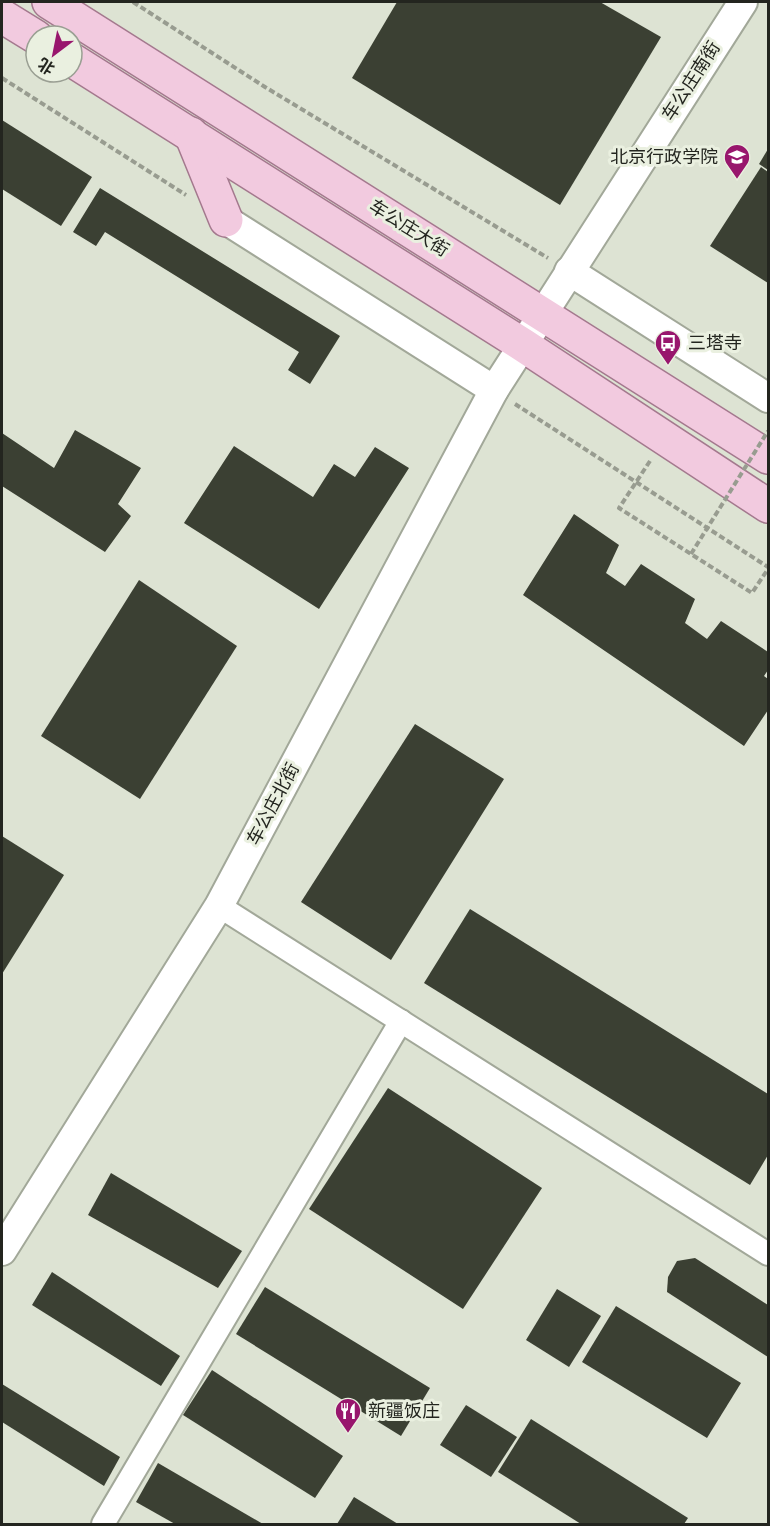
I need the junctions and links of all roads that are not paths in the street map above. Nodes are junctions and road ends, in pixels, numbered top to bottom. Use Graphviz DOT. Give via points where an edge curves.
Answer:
graph roads {
  1 [pos="49,2"];
  2 [pos="743,2"];
  3 [pos="2,16"];
  4 [pos="24,30"];
  5 [pos="84,68"];
  6 [pos="190,134"];
  7 [pos="226,220"];
  8 [pos="569,271"];
  9 [pos="543,313"];
  10 [pos="523,345"];
  11 [pos="494,390"];
  12 [pos="768,398"];
  13 [pos="768,457"];
  14 [pos="768,506"];
  15 [pos="219,906"];
  16 [pos="401,1021"];
  17 [pos="2,1251"];
  18 [pos="768,1254"];
  19 [pos="104,1524"];
  1 -- 9 [label="main road, 车公庄大街"];
  2 -- 8 [label="street, 车公庄南街"];
  3 -- 4 [label="main road"];
  5 -- 6 [label="main road, 车公庄大街"];
  6 -- 7 [label="main road"];
  6 -- 10 [label="main road, 车公庄大街"];
  7 -- 11 [label="street"];
  8 -- 9 [label="street, 车公庄南街"];
  8 -- 12 [label="street"];
  9 -- 10 [label="street, 车公庄南街"];
  9 -- 13 [label="main road, 车公庄大街"];
  10 -- 11 [label="street, 车公庄北街"];
  10 -- 14 [label="main road, 车公庄大街"];
  11 -- 15 [label="street, 车公庄北街"];
  15 -- 16 [label="street"];
  15 -- 17 [label="street, 车公庄北街"];
  16 -- 18 [label="street"];
  16 -- 19 [label="street"];
}
